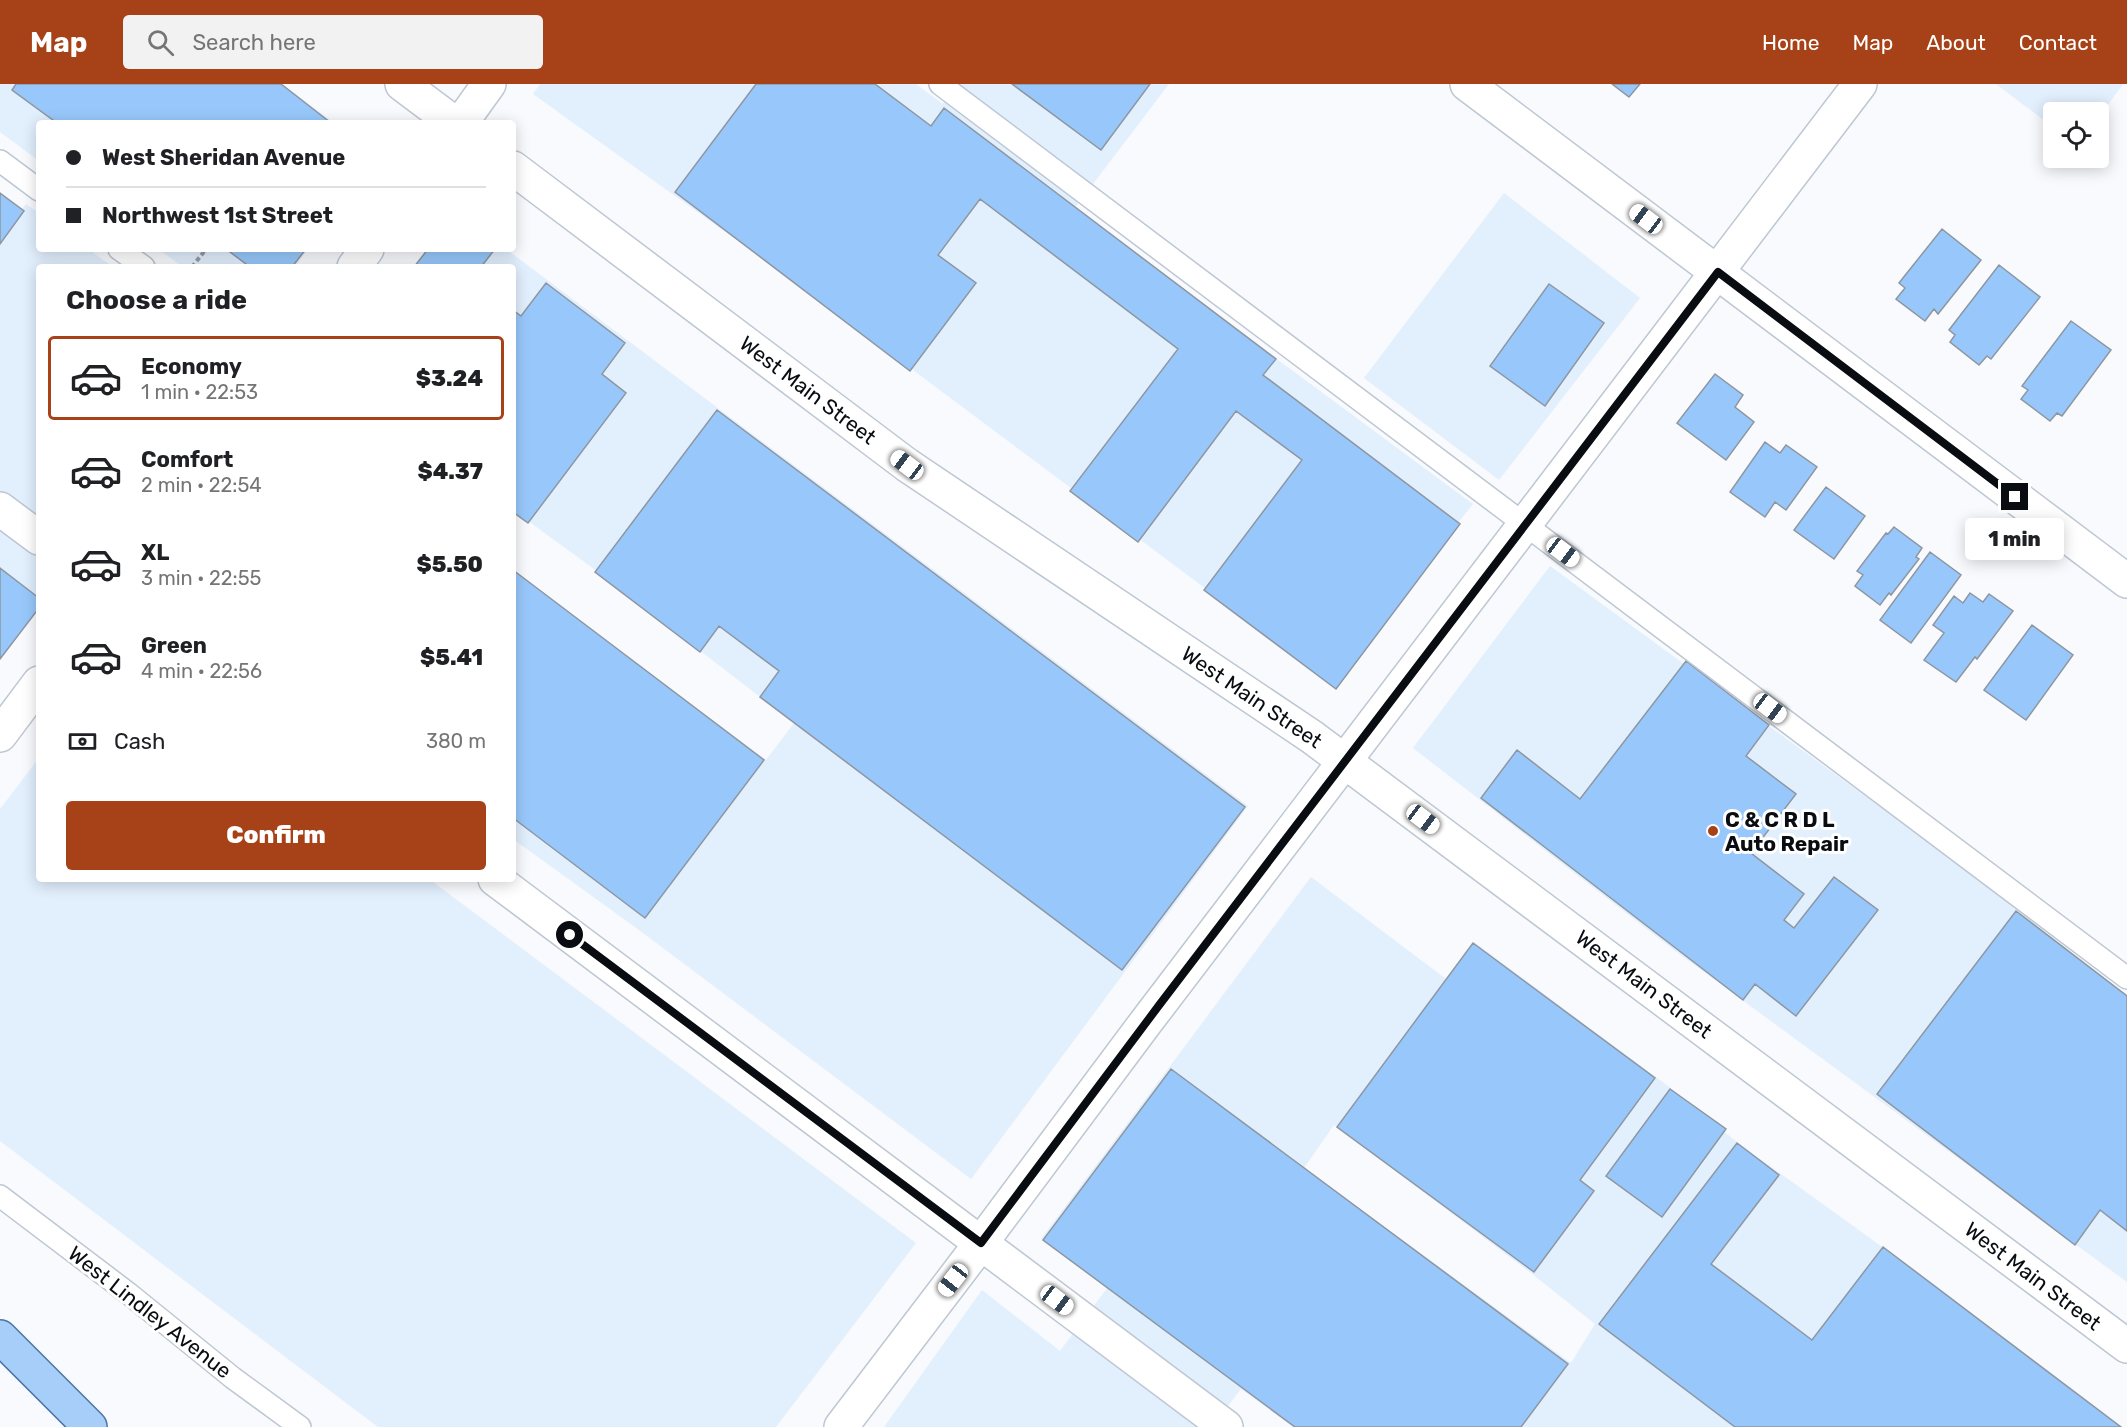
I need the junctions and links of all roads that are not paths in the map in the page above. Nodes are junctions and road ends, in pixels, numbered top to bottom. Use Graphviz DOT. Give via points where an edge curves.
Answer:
graph roads {
  1 [pos="402,84"];
  2 [pos="489,84"];
  3 [pos="940,84"];
  4 [pos="1467,84"];
  5 [pos="1860,84"];
  6 [pos="450,120"];
  7 [pos="463,120"];
  8 [pos="0,161"];
  9 [pos="516,170"];
  10 [pos="36,188"];
  11 [pos="123,252"];
  12 [pos="140,264"];
  13 [pos="1718,272"];
  14 [pos="0,509"];
  15 [pos="1526,524"];
  16 [pos="36,536"];
  17 [pos="2127,581"];
  18 [pos="36,687"];
  19 [pos="0,735"];
  20 [pos="1344,761"];
  21 [pos="499,882"];
  22 [pos="2127,978"];
  23 [pos="0,1196"];
  24 [pos="981,1243"];
  25 [pos="0,1337"];
  26 [pos="2127,1346"];
  27 [pos="90,1427"];
  28 [pos="300,1427"];
  29 [pos="841,1427"];
  30 [pos="1226,1427"];
  1 -- 6 [label="street"];
  2 -- 7 [label="street"];
  3 -- 15 [label="lane"];
  4 -- 13 [label="street"];
  5 -- 13 [label="street"];
  8 -- 10 [label="lane"];
  9 -- 20 [label="street, West Main Street" via="907,465"];
  11 -- 12 [label="lane"];
  13 -- 15 [label="street"];
  13 -- 17 [label="street"];
  14 -- 16 [label="street"];
  15 -- 20 [label="street"];
  15 -- 22 [label="lane"];
  18 -- 19 [label="street"];
  20 -- 24 [label="street"];
  20 -- 26 [label="street, West Main Street"];
  21 -- 24 [label="street"];
  23 -- 28 [label="lane, West Lindley Avenue"];
  24 -- 29 [label="street"];
  24 -- 30 [label="street"];
  25 -- 27 [label="main road"];
}
